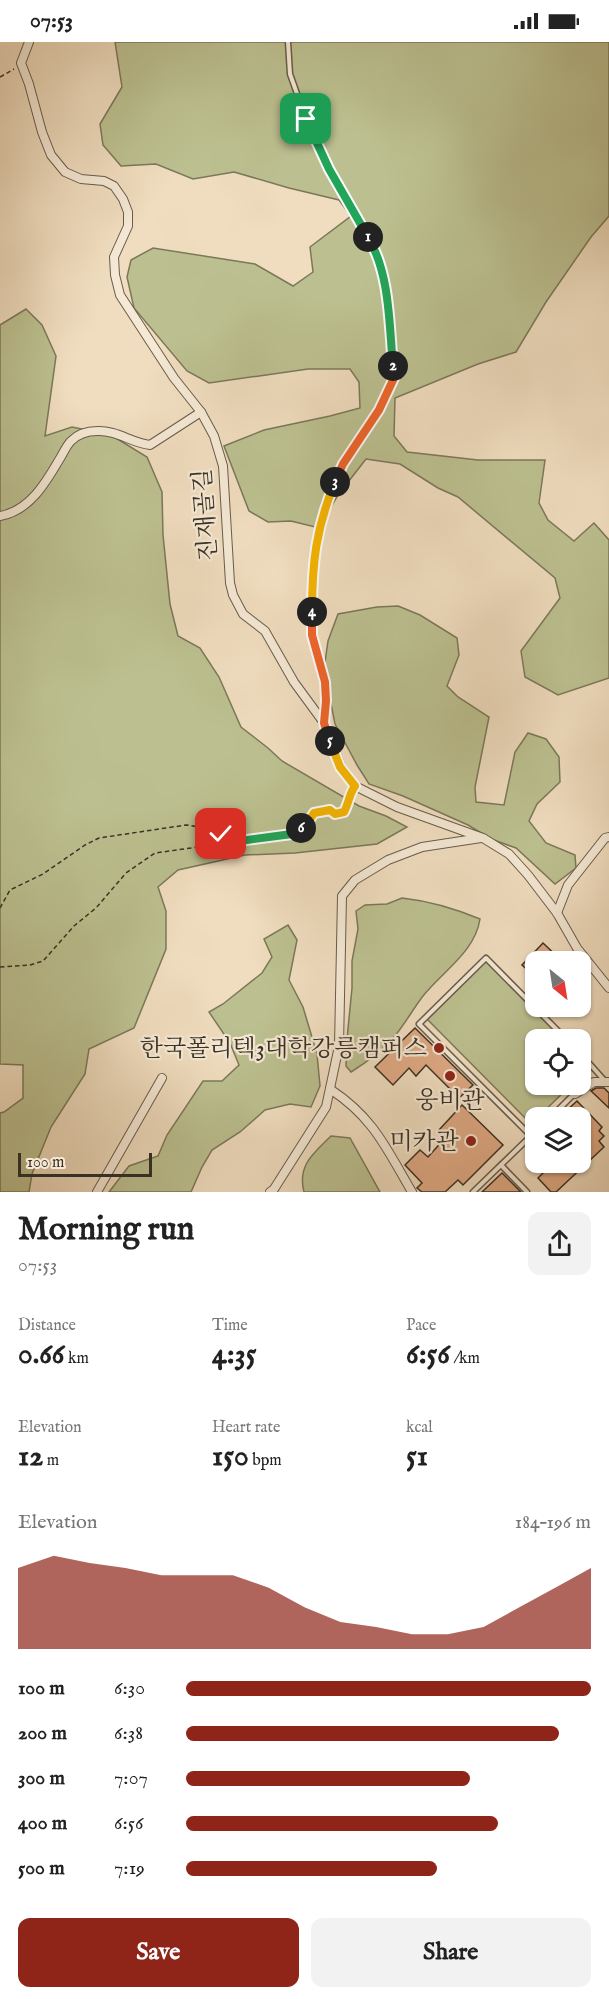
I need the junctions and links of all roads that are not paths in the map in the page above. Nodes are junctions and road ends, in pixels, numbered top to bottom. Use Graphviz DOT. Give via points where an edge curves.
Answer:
graph roads {
  1 [pos="29,42"];
  2 [pos="288,42"];
  3 [pos="201,412"];
  4 [pos="0,516"];
  5 [pos="324,723"];
  6 [pos="609,837"];
  7 [pos="483,838"];
  8 [pos="557,913"];
  9 [pos="609,988"];
  10 [pos="556,1029"];
  11 [pos="591,1065"];
  12 [pos="162,1078"];
  13 [pos="607,1082"];
  14 [pos="591,1084"];
  15 [pos="330,1089"];
  16 [pos="574,1095"];
  17 [pos="561,1107"];
  18 [pos="525,1130"];
  19 [pos="525,1142"];
  20 [pos="501,1165"];
  21 [pos="97,1192"];
  22 [pos="270,1192"];
  23 [pos="412,1192"];
  24 [pos="473,1192"];
  25 [pos="527,1192"];
  1 -- 3 [label="street, 진재골길" via="21,63 51,155 65,172 81,179 104,181 114,186 123,199 128,226 114,257 120,295"];
  2 -- 5 [label="lane" via="290,74 306,119 329,169 375,249 383,276 394,378 379,410 343,464 325,507 316,543 312,635 325,682"];
  3 -- 4 [label="street" via="150,445 111,432 77,436 31,499"];
  3 -- 5 [label="street, 진재골길" via="223,466 232,595 243,614 265,631 294,682"];
  5 -- 7 [label="street, 진재골길" via="340,767 355,786 397,807"];
  6 -- 8 [label="street" via="568,885"];
  7 -- 8 [label="street, 진재골길" via="509,854"];
  7 -- 15 [label="street" via="422,847 388,860 354,880 342,896 339,1046"];
  8 -- 9 [label="street, 진재골길" via="577,948"];
  10 -- 18 [label="lane" via="486,958 419,1024"];
  11 -- 13 [label="lane"];
  12 -- 21 [label="street"];
  13 -- 14 [label="street"];
  15 -- 22 [label="street" via="326,1107"];
  15 -- 23 [label="street" via="351,1103 375,1129"];
  16 -- 17 [label="lane"];
  19 -- 20 [label="lane"];
  20 -- 24 [label="lane"];
  20 -- 25 [label="lane"];
}
